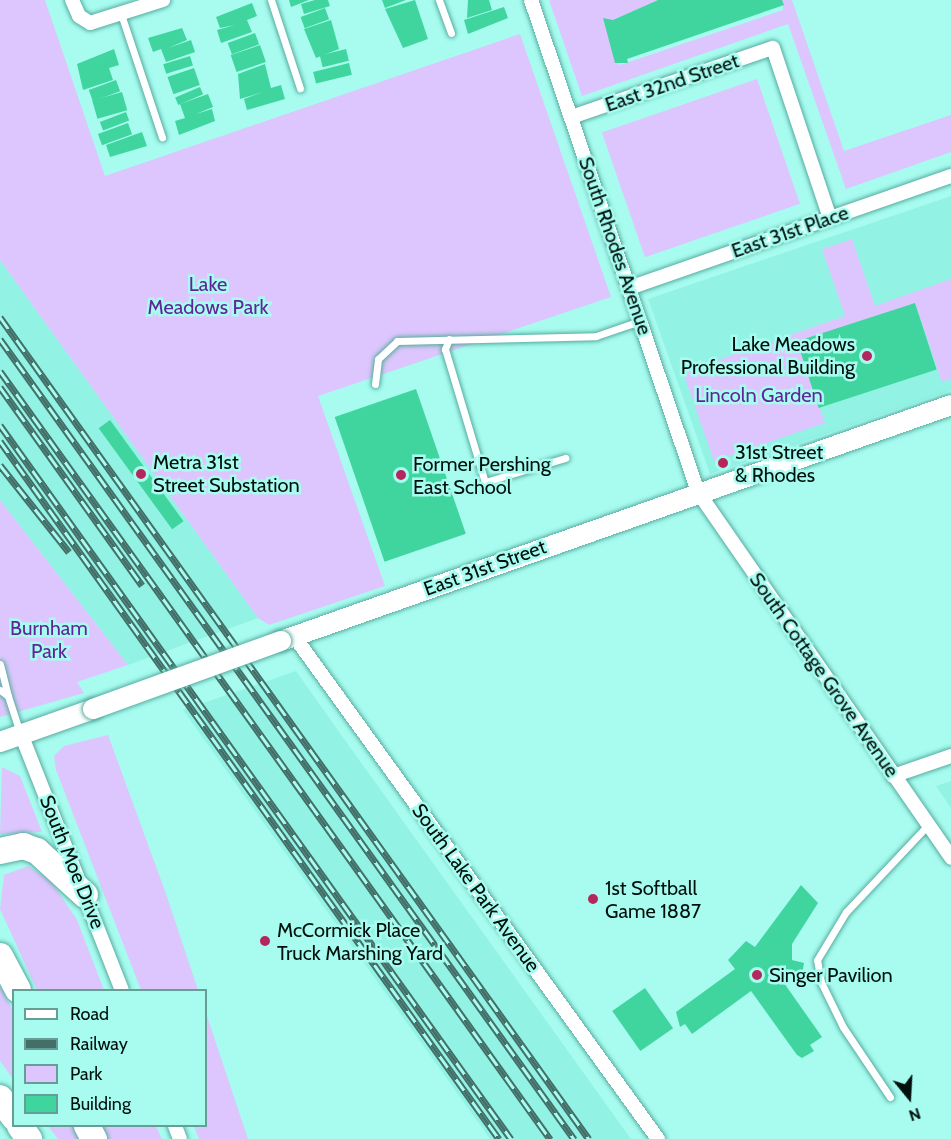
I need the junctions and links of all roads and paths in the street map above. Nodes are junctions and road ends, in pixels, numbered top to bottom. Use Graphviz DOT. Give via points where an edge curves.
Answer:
graph roads {
  1 [pos="72,0"];
  2 [pos="163,0"];
  3 [pos="271,0"];
  4 [pos="439,0"];
  5 [pos="531,0"];
  6 [pos="121,14"];
  7 [pos="451,33"];
  8 [pos="300,88"];
  9 [pos="571,117"];
  10 [pos="162,137"];
  11 [pos="951,176"];
  12 [pos="830,218"];
  13 [pos="629,288"];
  14 [pos="640,321"];
  15 [pos="449,339"];
  16 [pos="375,384"];
  17 [pos="951,405"];
  18 [pos="566,458"];
  19 [pos="698,492"];
  20 [pos="287,639"];
  21 [pos="0,664"];
  22 [pos="0,690"];
  23 [pos="8,696"];
  24 [pos="21,734"];
  25 [pos="0,742"];
  26 [pos="951,756"];
  27 [pos="893,776"];
  28 [pos="928,825"];
  29 [pos="0,850"];
  30 [pos="951,858"];
  31 [pos="85,895"];
  32 [pos="0,956"];
  33 [pos="17,989"];
  34 [pos="123,989"];
  35 [pos="890,1097"];
  36 [pos="0,1098"];
  37 [pos="12,1114"];
  38 [pos="658,1139"];
  1 -- 6 [label="street" via="84,20"];
  2 -- 6 [label="street"];
  3 -- 8 [label="lane"];
  4 -- 7 [label="lane"];
  5 -- 9 [label="street, South Rhodes Avenue"];
  6 -- 10 [label="lane"];
  9 -- 12 [label="street, East 32nd Street" via="773,48"];
  9 -- 13 [label="street, South Rhodes Avenue"];
  11 -- 12 [label="street, East 31st Place"];
  12 -- 13 [label="street, East 31st Place"];
  13 -- 14 [label="street, South Rhodes Avenue"];
  14 -- 15 [label="lane" via="596,336"];
  14 -- 19 [label="street, South Rhodes Avenue"];
  15 -- 16 [label="lane" via="397,341 378,359"];
  15 -- 18 [label="lane" via="445,349 485,482"];
  17 -- 19 [label="main road, East 31st Street"];
  19 -- 20 [label="main road, East 31st Street"];
  19 -- 27 [label="street, South Cottage Grove Avenue"];
  20 -- 24 [label="main road, East 31st Street, bridge"];
  20 -- 38 [label="street, South Lake Park Avenue"];
  21 -- 23 [label="lane"];
  22 -- 23 [label="lane"];
  23 -- 24 [label="lane"];
  24 -- 25 [label="main road, East 31st Street"];
  24 -- 31 [label="street, South Moe Drive"];
  26 -- 27 [label="street"];
  27 -- 28 [label="street, South Cottage Grove Avenue"];
  28 -- 30 [label="street, South Cottage Grove Avenue"];
  28 -- 35 [label="lane" via="846,912 817,960 820,982 843,1028"];
  29 -- 31 [label="highway" via="23,846 37,851"];
  31 -- 34 [label="street, South Moe Drive"];
  32 -- 33 [label="highway"];
  36 -- 37 [label="highway"];
}
